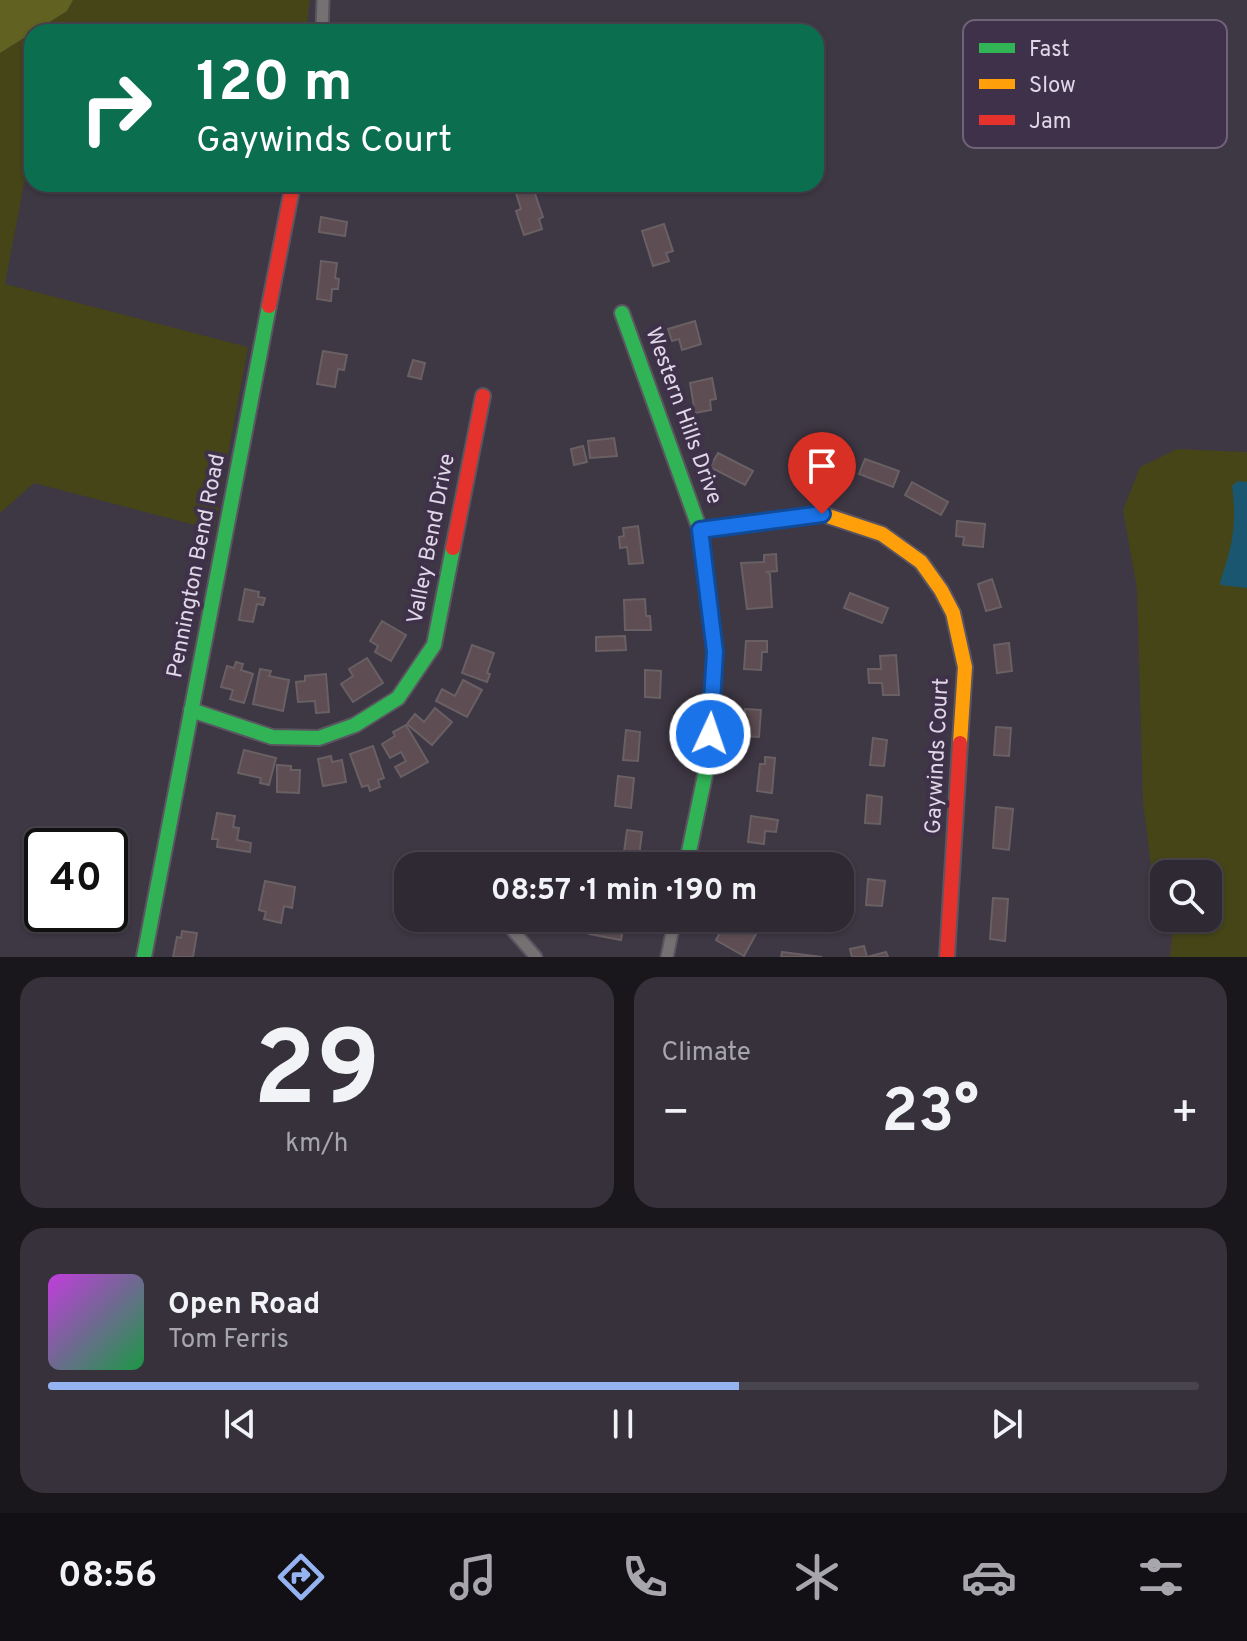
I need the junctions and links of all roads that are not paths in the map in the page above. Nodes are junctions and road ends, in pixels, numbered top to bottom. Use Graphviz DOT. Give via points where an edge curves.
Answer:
graph roads {
  1 [pos="323,0"];
  2 [pos="322,24"];
  3 [pos="291,192"];
  4 [pos="622,313"];
  5 [pos="483,396"];
  6 [pos="700,530"];
  7 [pos="191,710"];
  8 [pos="689,852"];
  9 [pos="514,932"];
  10 [pos="672,932"];
  11 [pos="144,957"];
  12 [pos="536,957"];
  13 [pos="667,957"];
  14 [pos="947,957"];
  1 -- 2 [label="street"];
  3 -- 7 [label="street, Pennington Bend Road"];
  4 -- 6 [label="street, Western Hills Drive"];
  5 -- 7 [label="street, Valley Bend Drive" via="434,645 398,698 355,725 319,738 272,737"];
  6 -- 8 [label="street, Western Hills Drive" via="715,652 708,761"];
  6 -- 14 [label="street, Gaywinds Court" via="822,514 882,534 921,562 941,590 953,613 965,667"];
  7 -- 11 [label="street, Pennington Bend Road"];
  9 -- 12 [label="street"];
  10 -- 13 [label="street"];
}
